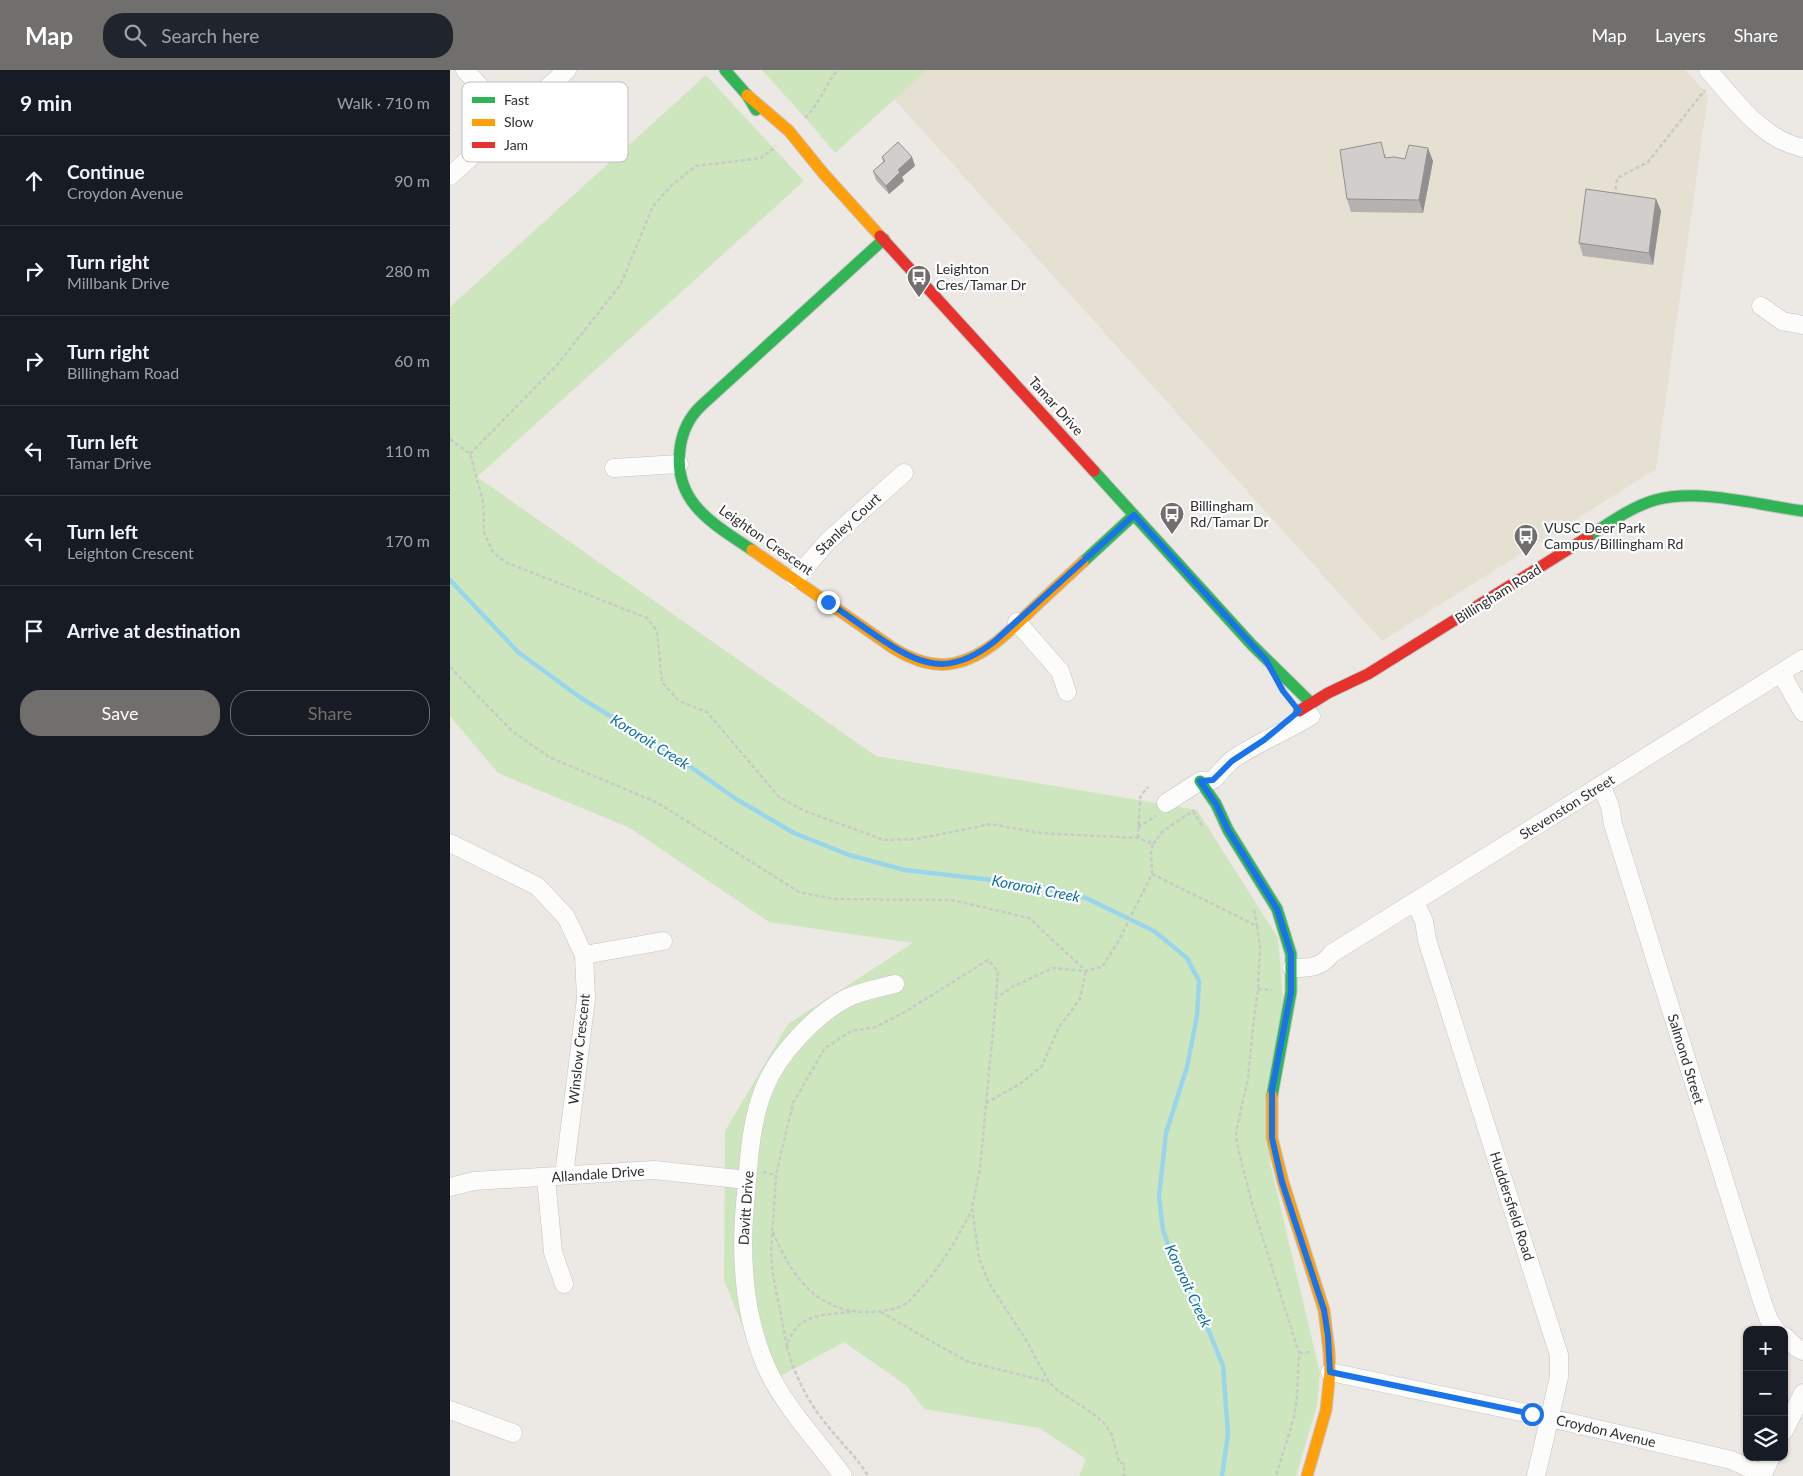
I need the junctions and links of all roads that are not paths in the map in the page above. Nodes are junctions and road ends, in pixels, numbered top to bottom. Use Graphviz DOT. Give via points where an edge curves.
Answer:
graph roads {
  1 [pos="465,70"];
  2 [pos="568,70"];
  3 [pos="725,70"];
  4 [pos="1708,70"];
  5 [pos="476,82"];
  6 [pos="555,82"];
  7 [pos="747,95"];
  8 [pos="770,131"];
  9 [pos="781,142"];
  10 [pos="1803,148"];
  11 [pos="466,162"];
  12 [pos="823,174"];
  13 [pos="450,176"];
  14 [pos="884,239"];
  15 [pos="1761,306"];
  16 [pos="1803,324"];
  17 [pos="679,464"];
  18 [pos="614,468"];
  19 [pos="904,472"];
  20 [pos="1803,511"];
  21 [pos="1134,515"];
  22 [pos="795,579"];
  23 [pos="1017,622"];
  24 [pos="1803,659"];
  25 [pos="1266,660"];
  26 [pos="1781,673"];
  27 [pos="1067,692"];
  28 [pos="1299,705"];
  29 [pos="1803,712"];
  30 [pos="1196,784"];
  31 [pos="1594,790"];
  32 [pos="1166,803"];
  33 [pos="1228,830"];
  34 [pos="450,843"];
  35 [pos="1407,907"];
  36 [pos="663,941"];
  37 [pos="584,955"];
  38 [pos="1292,961"];
  39 [pos="895,984"];
  40 [pos="564,1175"];
  41 [pos="546,1178"];
  42 [pos="747,1180"];
  43 [pos="450,1187"];
  44 [pos="564,1284"];
  45 [pos="1776,1326"];
  46 [pos="1788,1337"];
  47 [pos="1803,1351"];
  48 [pos="1330,1372"];
  49 [pos="1803,1393"];
  50 [pos="450,1410"];
  51 [pos="1550,1418"];
  52 [pos="1788,1423"];
  53 [pos="513,1433"];
  54 [pos="1769,1461"];
  55 [pos="840,1475"];
  56 [pos="1763,1475"];
  57 [pos="1307,1476"];
  58 [pos="1536,1476"];
  1 -- 5 [label="street"];
  2 -- 6 [label="street"];
  3 -- 7 [label="street, Tamar Drive"];
  4 -- 10 [label="street" via="1768,133 1789,145"];
  7 -- 8 [label="street, Tamar Drive"];
  7 -- 12 [label="street, Tamar Drive" via="791,132"];
  9 -- 12 [label="street, Tamar Drive"];
  11 -- 13 [label="street"];
  12 -- 14 [label="street, Tamar Drive"];
  14 -- 17 [label="street, Leighton Crescent" via="697,409 683,435"];
  14 -- 21 [label="street, Tamar Drive"];
  15 -- 16 [label="street" via="1782,321"];
  17 -- 18 [label="street"];
  17 -- 22 [label="street, Leighton Crescent" via="684,488 700,511"];
  19 -- 22 [label="street, Stanley Court" via="828,541"];
  20 -- 28 [label="street, Billingham Road" via="1686,496 1659,499 1619,517 1368,674"];
  21 -- 23 [label="street, Leighton Crescent"];
  21 -- 25 [label="street, Tamar Drive"];
  22 -- 23 [label="street, Leighton Crescent" via="893,648 927,663 954,663 968,659"];
  23 -- 27 [label="street" via="1060,672"];
  24 -- 26 [label="street, Stevenston Street"];
  25 -- 28 [label="street, Tamar Drive"];
  25 -- 28 [label="street, Tamar Drive" via="1293,684"];
  26 -- 29 [label="street"];
  26 -- 31 [label="street, Stevenston Street"];
  28 -- 30 [label="street, Billingham Road" via="1296,726 1264,740 1232,761 1207,769"];
  30 -- 32 [label="street, Billingham Road"];
  30 -- 33 [label="street" via="1204,804"];
  31 -- 35 [label="street, Stevenston Street"];
  31 -- 45 [label="street, Salmond Street" via="1613,824 1762,1301 1769,1320"];
  33 -- 38 [label="street" via="1277,909"];
  34 -- 37 [label="street, Winslow Crescent" via="537,886 566,917"];
  35 -- 38 [label="street, Stevenston Street" via="1331,954"];
  35 -- 51 [label="street, Huddersfield Road" via="1427,940 1559,1355 1559,1377"];
  36 -- 37 [label="street"];
  37 -- 40 [label="street, Winslow Crescent" via="586,999"];
  38 -- 48 [label="street" via="1291,992 1272,1090 1272,1138 1282,1182 1324,1310"];
  39 -- 42 [label="street, Davitt Drive" via="848,998 803,1031 789,1049 764,1088 753,1133"];
  40 -- 41 [label="street, Allandale Drive"];
  40 -- 42 [label="street, Allandale Drive" via="654,1170"];
  41 -- 43 [label="street, Allandale Drive" via="474,1182"];
  41 -- 44 [label="street" via="553,1252"];
  42 -- 55 [label="street, Davitt Drive" via="742,1261 758,1344 781,1393"];
  46 -- 47 [label="street, Salmond Street"];
  48 -- 51 [label="street, Croydon Avenue"];
  48 -- 57 [label="street" via="1326,1410"];
  49 -- 52 [label="street"];
  50 -- 53 [label="street"];
  51 -- 56 [label="street, Croydon Avenue" via="1731,1460"];
  51 -- 58 [label="street, Huddersfield Road"];
  54 -- 56 [label="street"];
}
